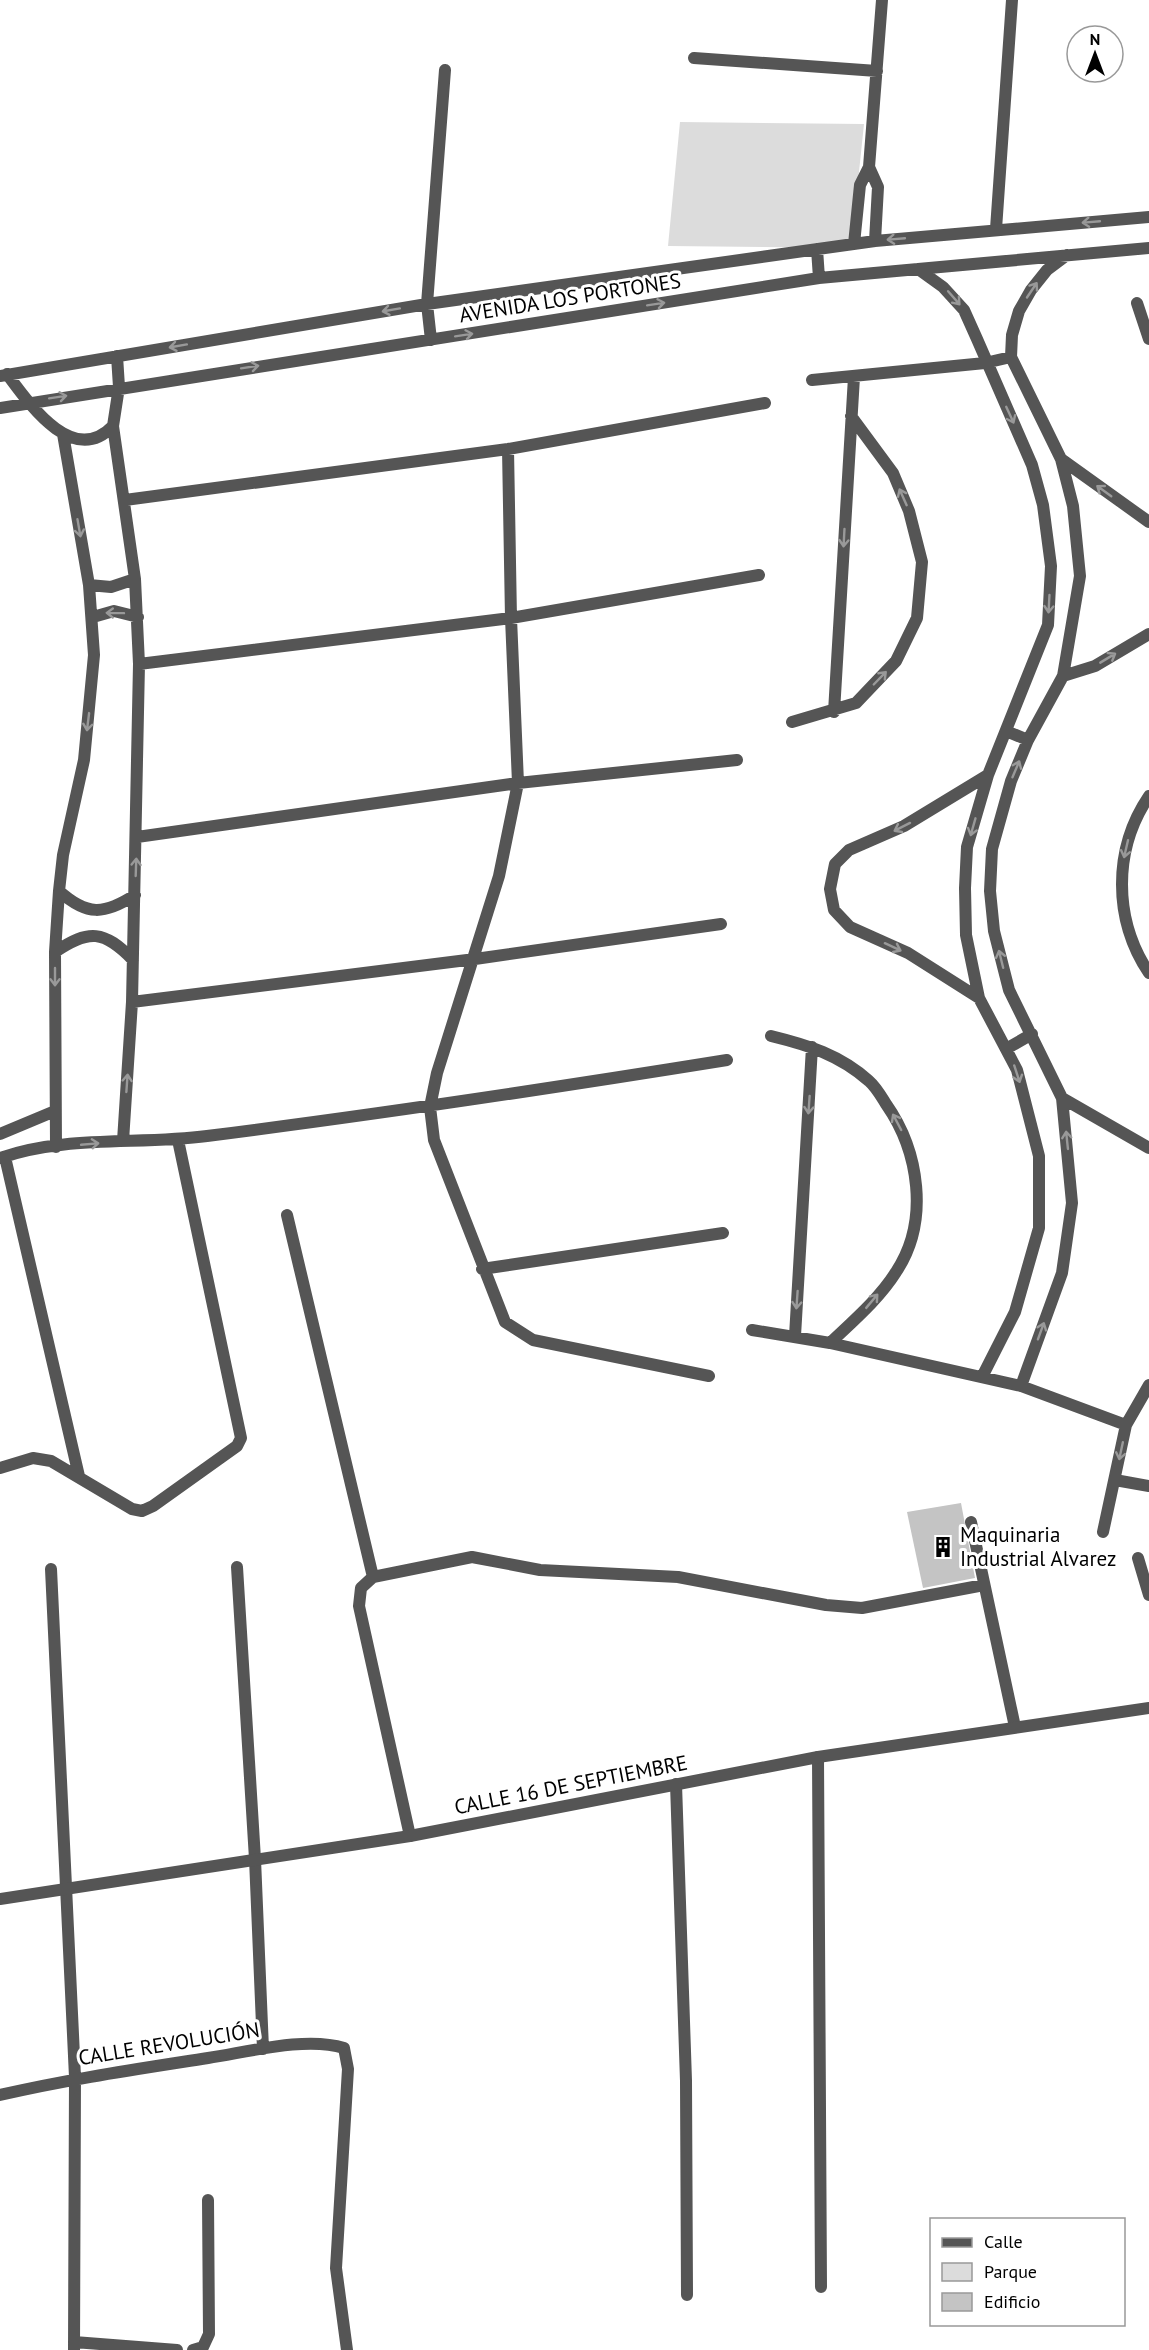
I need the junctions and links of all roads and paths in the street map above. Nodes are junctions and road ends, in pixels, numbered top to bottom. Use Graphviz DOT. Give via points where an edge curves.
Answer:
graph roads {
  1 [pos="882,0"];
  2 [pos="1012,0"];
  3 [pos="694,58"];
  4 [pos="445,70"];
  5 [pos="877,71"];
  6 [pos="869,167"];
  7 [pos="1149,217"];
  8 [pos="996,230"];
  9 [pos="875,241"];
  10 [pos="854,244"];
  11 [pos="1149,248"];
  12 [pos="817,249"];
  13 [pos="1066,255"];
  14 [pos="918,269"];
  15 [pos="819,278"];
  16 [pos="1137,303"];
  17 [pos="426,304"];
  18 [pos="1149,339"];
  19 [pos="431,340"];
  20 [pos="117,356"];
  21 [pos="1011,357"];
  22 [pos="986,363"];
  23 [pos="4,375"];
  24 [pos="854,377"];
  25 [pos="812,380"];
  26 [pos="119,387"];
  27 [pos="29,402"];
  28 [pos="765,403"];
  29 [pos="0,408"];
  30 [pos="851,416"];
  31 [pos="113,426"];
  32 [pos="63,434"];
  33 [pos="507,449"];
  34 [pos="1061,459"];
  35 [pos="125,500"];
  36 [pos="1149,522"];
  37 [pos="759,575"];
  38 [pos="135,579"];
  39 [pos="89,585"];
  40 [pos="93,617"];
  41 [pos="138,617"];
  42 [pos="511,618"];
  43 [pos="1149,633"];
  44 [pos="139,664"];
  45 [pos="1064,676"];
  46 [pos="834,712"];
  47 [pos="792,722"];
  48 [pos="1006,731"];
  49 [pos="1028,740"];
  50 [pos="737,760"];
  51 [pos="988,775"];
  52 [pos="518,783"];
  53 [pos="1149,796"];
  54 [pos="137,837"];
  55 [pos="59,891"];
  56 [pos="135,895"];
  57 [pos="721,924"];
  58 [pos="55,952"];
  59 [pos="475,959"];
  60 [pos="133,960"];
  61 [pos="1149,972"];
  62 [pos="979,998"];
  63 [pos="132,1002"];
  64 [pos="1032,1034"];
  65 [pos="771,1036"];
  66 [pos="812,1047"];
  67 [pos="1006,1048"];
  68 [pos="727,1060"];
  69 [pos="1062,1098"];
  70 [pos="430,1107"];
  71 [pos="55,1111"];
  72 [pos="0,1134"];
  73 [pos="178,1140"];
  74 [pos="123,1141"];
  75 [pos="56,1147"];
  76 [pos="1149,1148"];
  77 [pos="3,1157"];
  78 [pos="287,1215"];
  79 [pos="723,1233"];
  80 [pos="482,1269"];
  81 [pos="752,1330"];
  82 [pos="795,1336"];
  83 [pos="830,1343"];
  84 [pos="709,1376"];
  85 [pos="982,1377"];
  86 [pos="1149,1385"];
  87 [pos="1021,1386"];
  88 [pos="1126,1425"];
  89 [pos="0,1468"];
  90 [pos="79,1476"];
  91 [pos="1115,1480"];
  92 [pos="1149,1486"];
  93 [pos="971,1522"];
  94 [pos="1103,1532"];
  95 [pos="1138,1558"];
  96 [pos="237,1567"];
  97 [pos="51,1569"];
  98 [pos="373,1577"];
  99 [pos="984,1586"];
  100 [pos="1149,1595"];
  101 [pos="1149,1708"];
  102 [pos="1015,1727"];
  103 [pos="818,1757"];
  104 [pos="676,1784"];
  105 [pos="410,1836"];
  106 [pos="255,1858"];
  107 [pos="64,1890"];
  108 [pos="0,1899"];
  109 [pos="263,2049"];
  110 [pos="75,2077"];
  111 [pos="0,2095"];
  112 [pos="208,2200"];
  113 [pos="821,2287"];
  114 [pos="687,2295"];
  115 [pos="74,2346"];
  116 [pos="177,2350"];
  117 [pos="194,2350"];
  118 [pos="347,2350"];
  1 -- 5 [label="street"];
  2 -- 8 [label="street"];
  3 -- 5 [label="street"];
  4 -- 17 [label="street"];
  5 -- 6 [label="street"];
  6 -- 9 [label="street" via="878,187"];
  6 -- 10 [label="street" via="860,185"];
  7 -- 8 [label="street, AVENIDA LOS PORTONES, one-way"];
  8 -- 9 [label="street, AVENIDA LOS PORTONES, one-way"];
  9 -- 10 [label="street, AVENIDA LOS PORTONES"];
  10 -- 12 [label="street, AVENIDA LOS PORTONES"];
  11 -- 13 [label="street, AVENIDA LOS PORTONES"];
  12 -- 15 [label="street"];
  12 -- 17 [label="street, AVENIDA LOS PORTONES"];
  13 -- 14 [label="street, AVENIDA LOS PORTONES"];
  21 -- 13 [label="street, one-way" via="1019,311 1037,283"];
  14 -- 15 [label="street, AVENIDA LOS PORTONES"];
  14 -- 22 [label="street, one-way" via="944,286 964,310"];
  19 -- 15 [label="street, AVENIDA LOS PORTONES, one-way"];
  16 -- 18 [label="street"];
  17 -- 19 [label="street"];
  17 -- 20 [label="street, AVENIDA LOS PORTONES, one-way"];
  26 -- 19 [label="street, AVENIDA LOS PORTONES, one-way"];
  20 -- 23 [label="street, AVENIDA LOS PORTONES"];
  20 -- 26 [label="street"];
  21 -- 22 [label="street"];
  21 -- 34 [label="street"];
  22 -- 24 [label="street"];
  22 -- 48 [label="street, one-way" via="1032,465 1043,505 1051,566 1048,625"];
  23 -- 27 [label="street"];
  24 -- 25 [label="street"];
  24 -- 30 [label="street"];
  27 -- 26 [label="street, AVENIDA LOS PORTONES, one-way"];
  26 -- 31 [label="street"];
  27 -- 29 [label="street, AVENIDA LOS PORTONES"];
  27 -- 32 [label="street"];
  28 -- 33 [label="street"];
  30 -- 46 [label="street, one-way"];
  46 -- 30 [label="street, one-way" via="856,703 896,661 917,618 922,562 909,511 892,473"];
  31 -- 32 [label="street" via="105,434 84,441"];
  31 -- 35 [label="street"];
  32 -- 39 [label="street, one-way"];
  33 -- 35 [label="street"];
  33 -- 42 [label="street"];
  36 -- 34 [label="street, one-way"];
  34 -- 45 [label="street" via="1073,506 1080,576"];
  35 -- 38 [label="street"];
  37 -- 42 [label="street"];
  38 -- 39 [label="street" via="111,586"];
  38 -- 41 [label="street"];
  39 -- 40 [label="street"];
  41 -- 40 [label="street, one-way" via="114,611"];
  40 -- 55 [label="street, one-way" via="93,683 85,749"];
  41 -- 44 [label="street"];
  42 -- 44 [label="street"];
  42 -- 52 [label="street"];
  45 -- 43 [label="street, one-way" via="1095,666"];
  44 -- 54 [label="street"];
  45 -- 49 [label="street"];
  46 -- 47 [label="street"];
  48 -- 49 [label="street"];
  48 -- 51 [label="street"];
  64 -- 49 [label="street, one-way" via="1009,990 994,931 990,891 992,849 1011,781"];
  50 -- 52 [label="street"];
  51 -- 62 [label="street, one-way" via="967,847 965,888 966,935"];
  51 -- 62 [label="street, one-way" via="904,826 849,850 835,864 830,889 834,910 850,927 908,953"];
  52 -- 54 [label="street"];
  52 -- 59 [label="street" via="500,876"];
  53 -- 61 [label="street, one-way" via="1128,840 1121,876 1132,943"];
  56 -- 54 [label="street, one-way"];
  55 -- 56 [label="street" via="75,906 96,911 116,907"];
  55 -- 58 [label="street"];
  56 -- 60 [label="street"];
  57 -- 59 [label="street"];
  58 -- 60 [label="street" via="77,937 97,935 115,942"];
  58 -- 71 [label="street, one-way"];
  59 -- 63 [label="street"];
  59 -- 70 [label="street" via="437,1073"];
  60 -- 63 [label="street"];
  62 -- 67 [label="street"];
  74 -- 63 [label="street, one-way"];
  64 -- 67 [label="street"];
  64 -- 69 [label="street"];
  65 -- 66 [label="street"];
  66 -- 82 [label="street, one-way"];
  83 -- 66 [label="street, one-way" via="859,1317 897,1271 912,1235 918,1198 912,1156 891,1111 871,1082 834,1056"];
  67 -- 85 [label="street, one-way" via="1017,1070 1039,1156 1039,1228 1015,1312"];
  68 -- 70 [label="street"];
  69 -- 76 [label="street"];
  87 -- 69 [label="street, one-way" via="1062,1273 1072,1203"];
  70 -- 73 [label="street"];
  70 -- 80 [label="street" via="434,1140"];
  71 -- 72 [label="street"];
  71 -- 75 [label="street"];
  73 -- 74 [label="street"];
  73 -- 90 [label="street" via="241,1438 237,1446 142,1511 132,1509"];
  75 -- 74 [label="street, one-way"];
  75 -- 77 [label="street"];
  77 -- 90 [label="street"];
  78 -- 98 [label="street"];
  79 -- 80 [label="street"];
  80 -- 84 [label="street" via="505,1323 533,1340"];
  81 -- 82 [label="street"];
  82 -- 83 [label="street"];
  83 -- 85 [label="street"];
  85 -- 87 [label="street"];
  86 -- 88 [label="street"];
  87 -- 88 [label="street"];
  88 -- 91 [label="street, one-way"];
  89 -- 90 [label="street" via="33,1458 51,1461"];
  91 -- 92 [label="street"];
  91 -- 94 [label="street"];
  93 -- 99 [label="street"];
  95 -- 100 [label="street"];
  96 -- 106 [label="street"];
  97 -- 107 [label="street"];
  98 -- 99 [label="street" via="472,1557 540,1570 678,1577 826,1605 862,1608"];
  98 -- 105 [label="street" via="361,1588 359,1606"];
  99 -- 102 [label="street"];
  101 -- 102 [label="street, CALLE 16 DE SEPTIEMBRE"];
  102 -- 103 [label="street, CALLE 16 DE SEPTIEMBRE"];
  103 -- 104 [label="street, CALLE 16 DE SEPTIEMBRE"];
  103 -- 113 [label="street"];
  104 -- 105 [label="street, CALLE 16 DE SEPTIEMBRE"];
  104 -- 114 [label="street" via="686,2081"];
  105 -- 106 [label="street, CALLE 16 DE SEPTIEMBRE"];
  106 -- 107 [label="street, CALLE 16 DE SEPTIEMBRE"];
  106 -- 109 [label="street"];
  107 -- 108 [label="street, CALLE 16 DE SEPTIEMBRE"];
  107 -- 110 [label="street"];
  109 -- 110 [label="street, CALLE REVOLUCIÓN"];
  109 -- 118 [label="street, CALLE REVOLUCIÓN" via="328,2043 344,2048 348,2069 336,2268"];
  110 -- 111 [label="street, CALLE REVOLUCIÓN"];
  110 -- 115 [label="street"];
  112 -- 117 [label="street" via="209,2334 203,2347"];
  115 -- 116 [label="street"];
}
